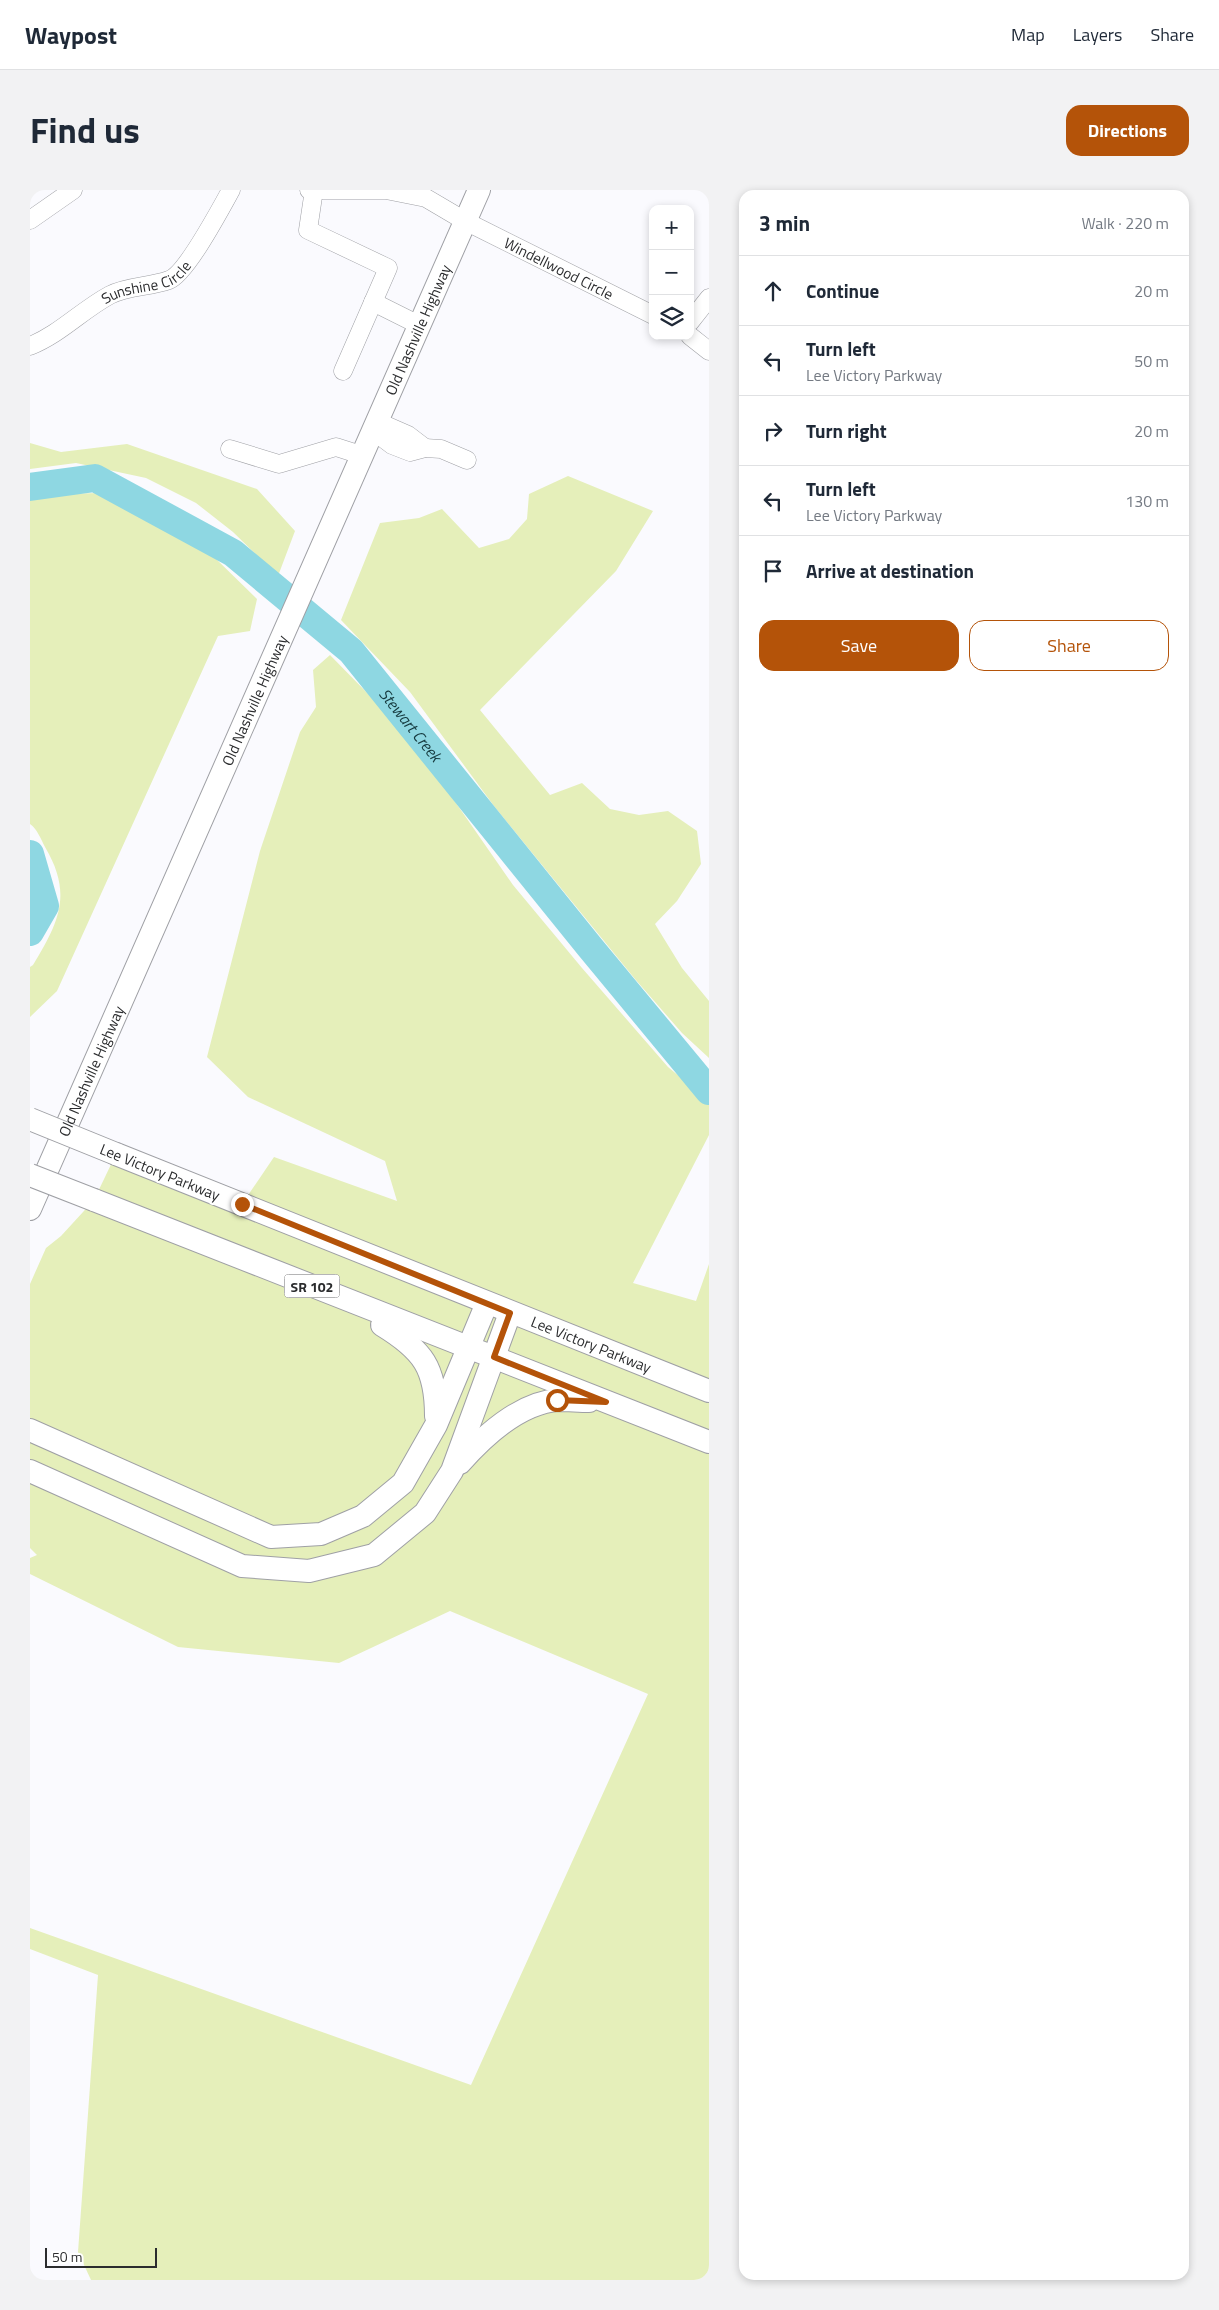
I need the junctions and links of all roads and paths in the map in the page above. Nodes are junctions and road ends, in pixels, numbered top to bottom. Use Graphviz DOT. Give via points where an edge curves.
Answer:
graph roads {
  1 [pos="73,190"];
  2 [pos="231,190"];
  3 [pos="308,190"];
  4 [pos="314,190"];
  5 [pos="479,190"];
  6 [pos="30,220"];
  7 [pos="465,221"];
  8 [pos="709,298"];
  9 [pos="373,302"];
  10 [pos="649,313"];
  11 [pos="694,317"];
  12 [pos="419,325"];
  13 [pos="694,339"];
  14 [pos="30,346"];
  15 [pos="709,351"];
  16 [pos="343,371"];
  17 [pos="374,426"];
  18 [pos="230,449"];
  19 [pos="361,455"];
  20 [pos="467,460"];
  21 [pos="30,1119"];
  22 [pos="30,1175"];
  23 [pos="30,1209"];
  24 [pos="222,1250"];
  25 [pos="487,1303"];
  26 [pos="510,1313"];
  27 [pos="468,1348"];
  28 [pos="494,1357"];
  29 [pos="709,1390"];
  30 [pos="606,1402"];
  31 [pos="436,1424"];
  32 [pos="30,1430"];
  33 [pos="709,1442"];
  34 [pos="30,1471"];
  35 [pos="452,1471"];
  1 -- 6 [label="street"];
  2 -- 14 [label="street, Sunshine Circle" via="198,248 171,280 112,294 46,339"];
  3 -- 4 [label="street"];
  4 -- 7 [label="street" via="386,190 426,198"];
  4 -- 9 [label="street" via="308,230 388,268"];
  5 -- 7 [label="main road, Old Nashville Highway"];
  7 -- 10 [label="street, Windellwood Circle"];
  7 -- 12 [label="main road, Old Nashville Highway"];
  8 -- 11 [label="street"];
  9 -- 12 [label="street"];
  9 -- 16 [label="street"];
  12 -- 17 [label="main road, Old Nashville Highway"];
  13 -- 15 [label="street"];
  17 -- 19 [label="main road, Old Nashville Highway"];
  17 -- 20 [label="street" via="392,445 410,452 441,449"];
  18 -- 19 [label="street" via="279,464 336,447"];
  19 -- 23 [label="main road, Old Nashville Highway"];
  21 -- 25 [label="main road, Lee Victory Parkway, bridge"];
  22 -- 24 [label="main road, SR 102, bridge"];
  24 -- 27 [label="main road, SR 102"];
  24 -- 31 [label="main road" via="256,1275 381,1325 405,1339 429,1367 434,1384"];
  25 -- 26 [label="main road, Lee Victory Parkway"];
  25 -- 27 [label="main road"];
  26 -- 28 [label="main road"];
  26 -- 29 [label="main road, Lee Victory Parkway"];
  27 -- 28 [label="main road, SR 102"];
  27 -- 31 [label="main road"];
  28 -- 30 [label="main road, SR 102"];
  28 -- 35 [label="main road"];
  30 -- 33 [label="main road, SR 102"];
  30 -- 35 [label="main road" via="557,1400 528,1409 500,1424"];
  31 -- 32 [label="main road" via="403,1483 363,1516 321,1534 271,1537"];
  34 -- 35 [label="main road" via="242,1566 309,1571 374,1555 425,1513"];
}
